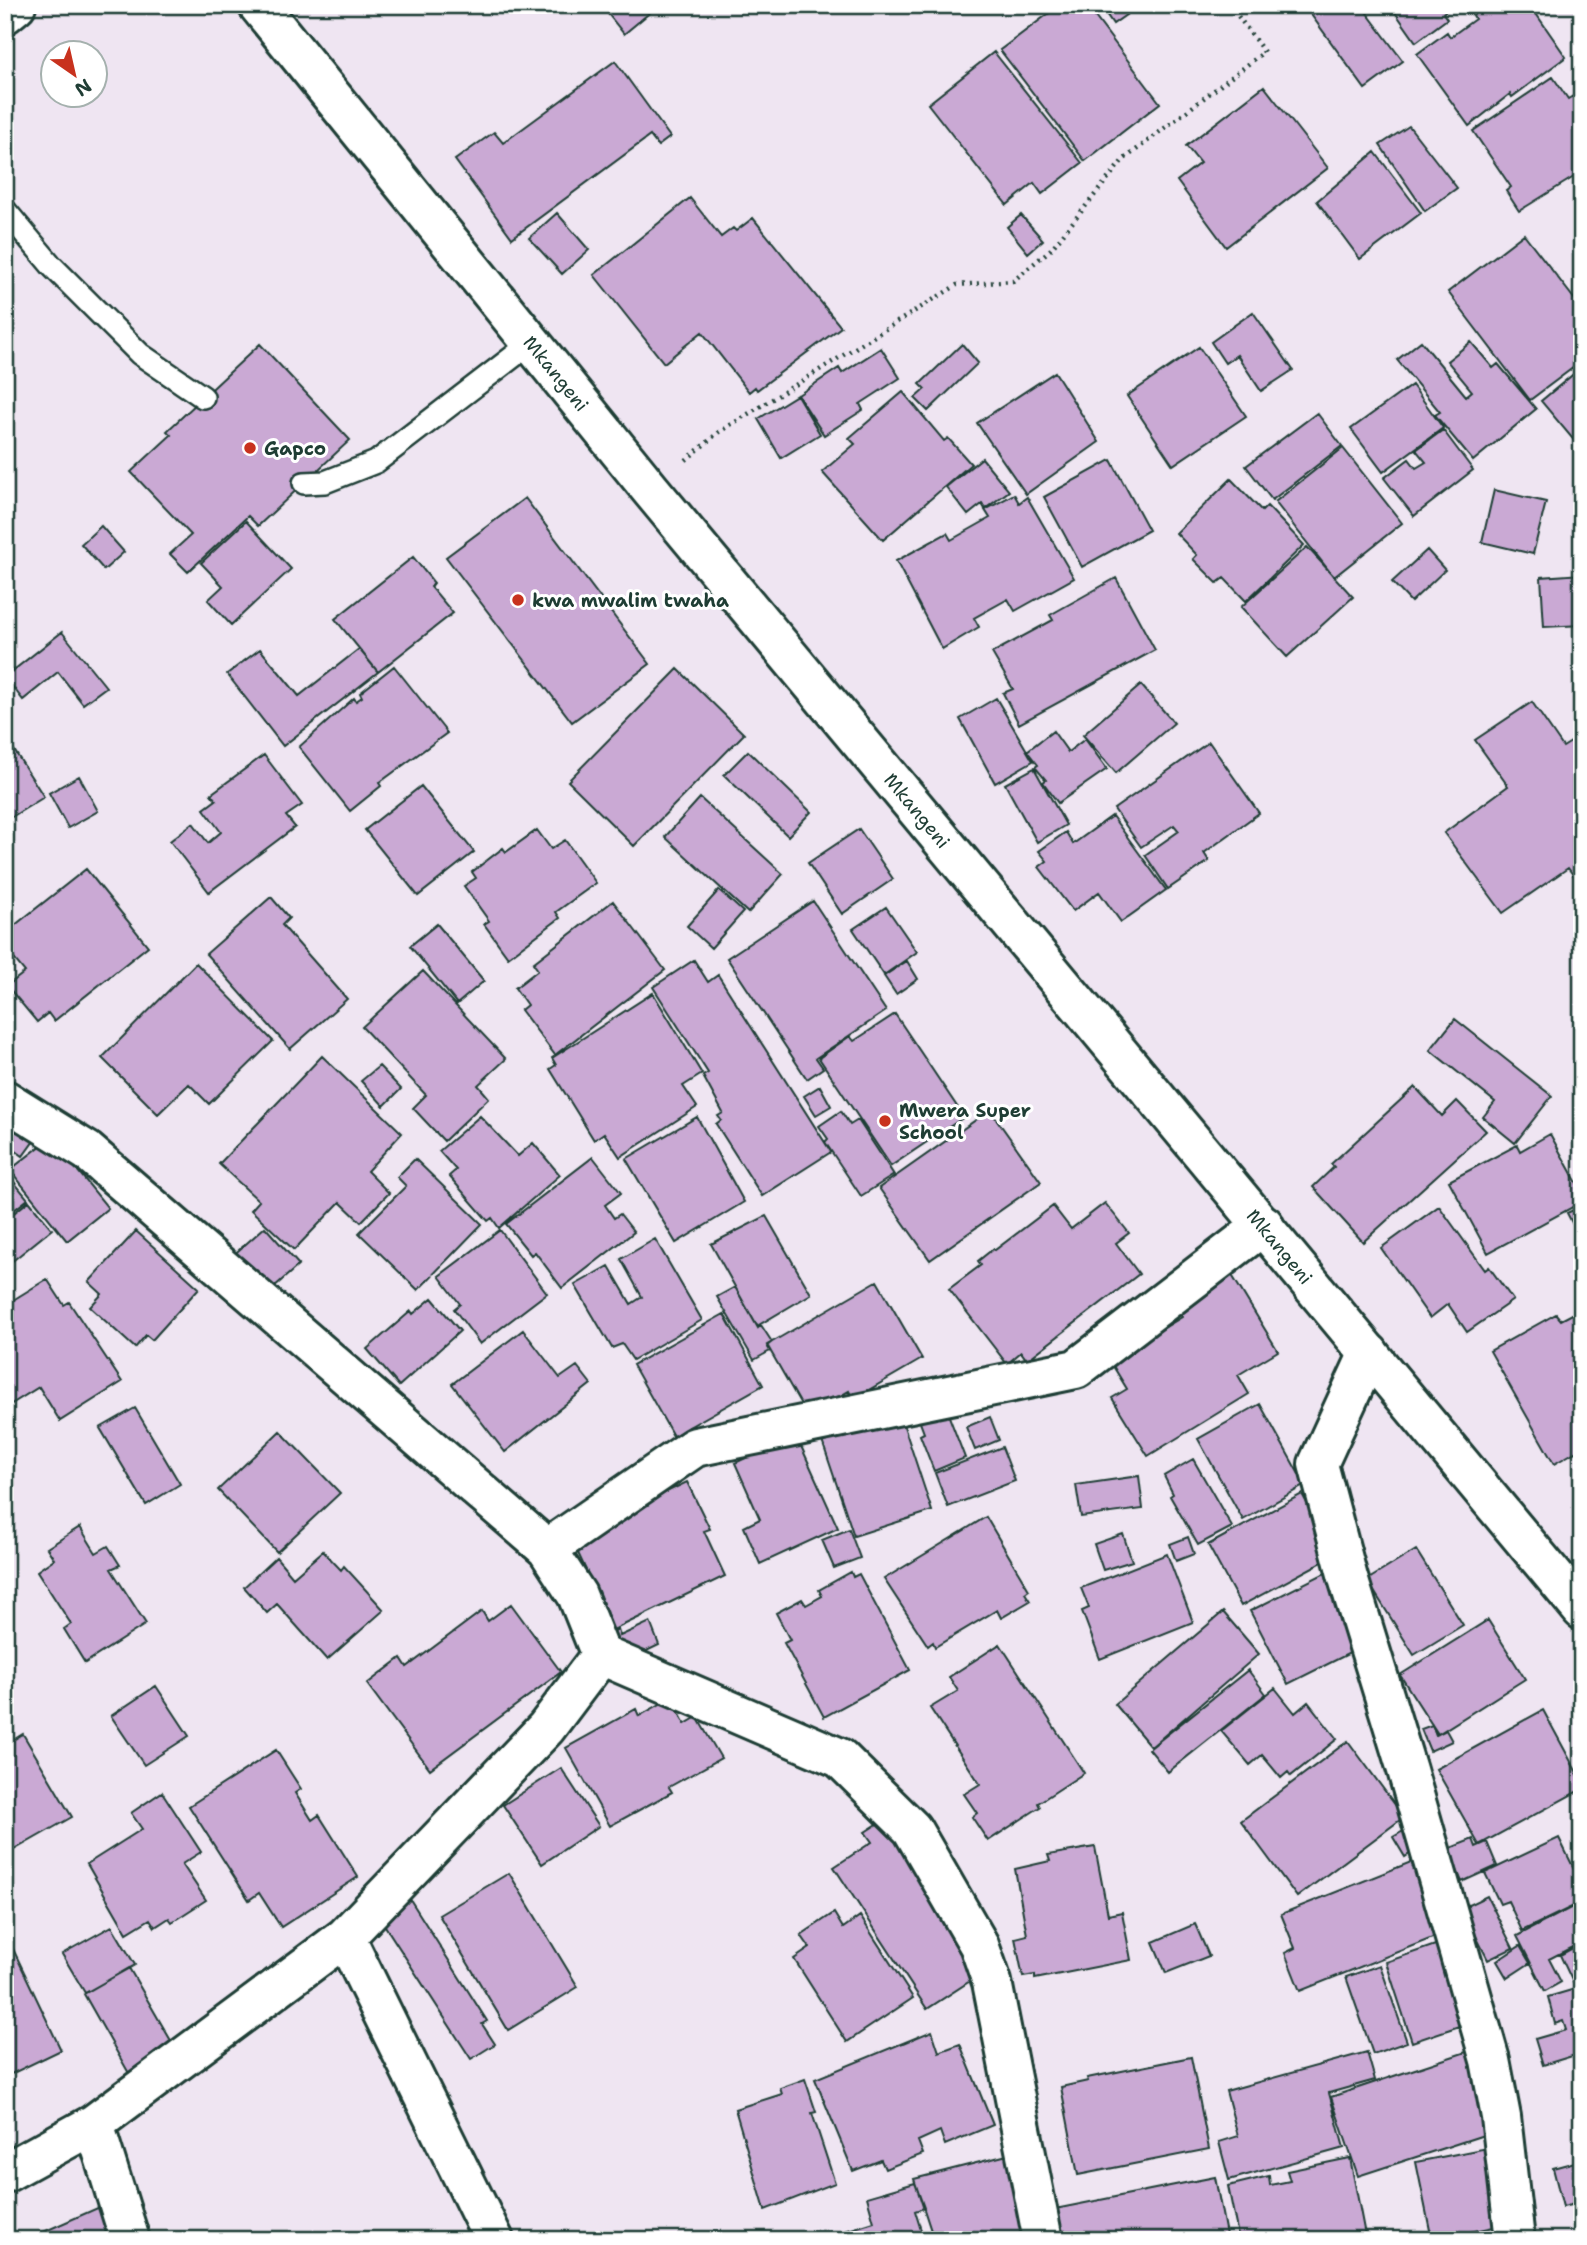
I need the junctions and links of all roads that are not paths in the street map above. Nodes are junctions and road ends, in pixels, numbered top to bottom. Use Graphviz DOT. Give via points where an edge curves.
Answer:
graph roads {
  1 [pos="16,5"];
  2 [pos="258,5"];
  3 [pos="5,14"];
  4 [pos="5,210"];
  5 [pos="531,343"];
  6 [pos="204,397"];
  7 [pos="304,483"];
  8 [pos="5,1100"];
  9 [pos="1265,1225"];
  10 [pos="1369,1353"];
  11 [pos="547,1549"];
  12 [pos="1582,1610"];
  13 [pos="601,1655"];
  14 [pos="345,1937"];
  15 [pos="93,2124"];
  16 [pos="5,2173"];
  17 [pos="1512,2239"];
  18 [pos="130,2240"];
  19 [pos="494,2240"];
  20 [pos="1043,2240"];
  1 -- 3 [label="street"];
  2 -- 5 [label="street, Mkangeni"];
  4 -- 6 [label="lane" via="52,266 140,354"];
  5 -- 7 [label="lane" via="376,462 325,482"];
  5 -- 9 [label="street, Mkangeni"];
  8 -- 11 [label="street" via="88,1151"];
  9 -- 10 [label="street, Mkangeni"];
  9 -- 11 [label="street" via="1076,1369 695,1447"];
  10 -- 12 [label="street, Mkangeni"];
  10 -- 17 [label="street" via="1318,1464 1490,2060 1501,2117"];
  11 -- 13 [label="street" via="578,1595"];
  13 -- 14 [label="street" via="545,1728"];
  13 -- 20 [label="street" via="840,1758 912,1829 979,1945 992,1982"];
  14 -- 15 [label="street"];
  14 -- 19 [label="street"];
  15 -- 16 [label="street"];
  15 -- 18 [label="street"];
}
